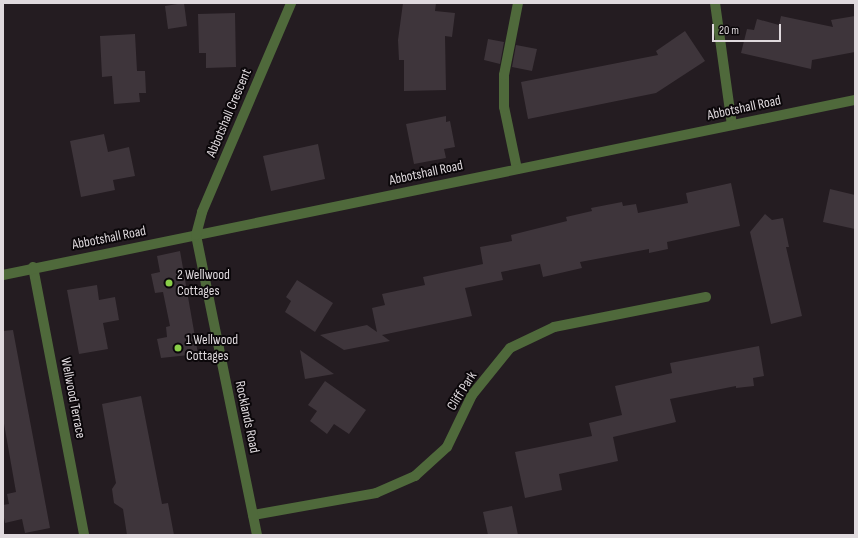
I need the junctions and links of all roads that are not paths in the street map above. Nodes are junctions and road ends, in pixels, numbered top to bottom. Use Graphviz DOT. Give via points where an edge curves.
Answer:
graph roads {
  1 [pos="291,3"];
  2 [pos="518,3"];
  3 [pos="715,3"];
  4 [pos="855,100"];
  5 [pos="732,125"];
  6 [pos="517,169"];
  7 [pos="196,235"];
  8 [pos="33,267"];
  9 [pos="3,275"];
  10 [pos="706,297"];
  11 [pos="253,515"];
  12 [pos="84,535"];
  13 [pos="257,535"];
  1 -- 7 [label="street, Abbotshall Crescent" via="202,212"];
  2 -- 6 [label="street" via="504,75 504,107"];
  3 -- 5 [label="street"];
  4 -- 5 [label="street, Abbotshall Road"];
  5 -- 6 [label="street, Abbotshall Road"];
  6 -- 7 [label="street, Abbotshall Road"];
  7 -- 8 [label="street, Abbotshall Road"];
  7 -- 11 [label="street, Rocklands Road"];
  8 -- 9 [label="street, Abbotshall Road"];
  8 -- 12 [label="street, Wellwood Terrace"];
  10 -- 11 [label="street, Cliff Park" via="554,327 518,344 510,348 472,396 447,447 415,476 376,493"];
  11 -- 13 [label="street, Rocklands Road"];
}
